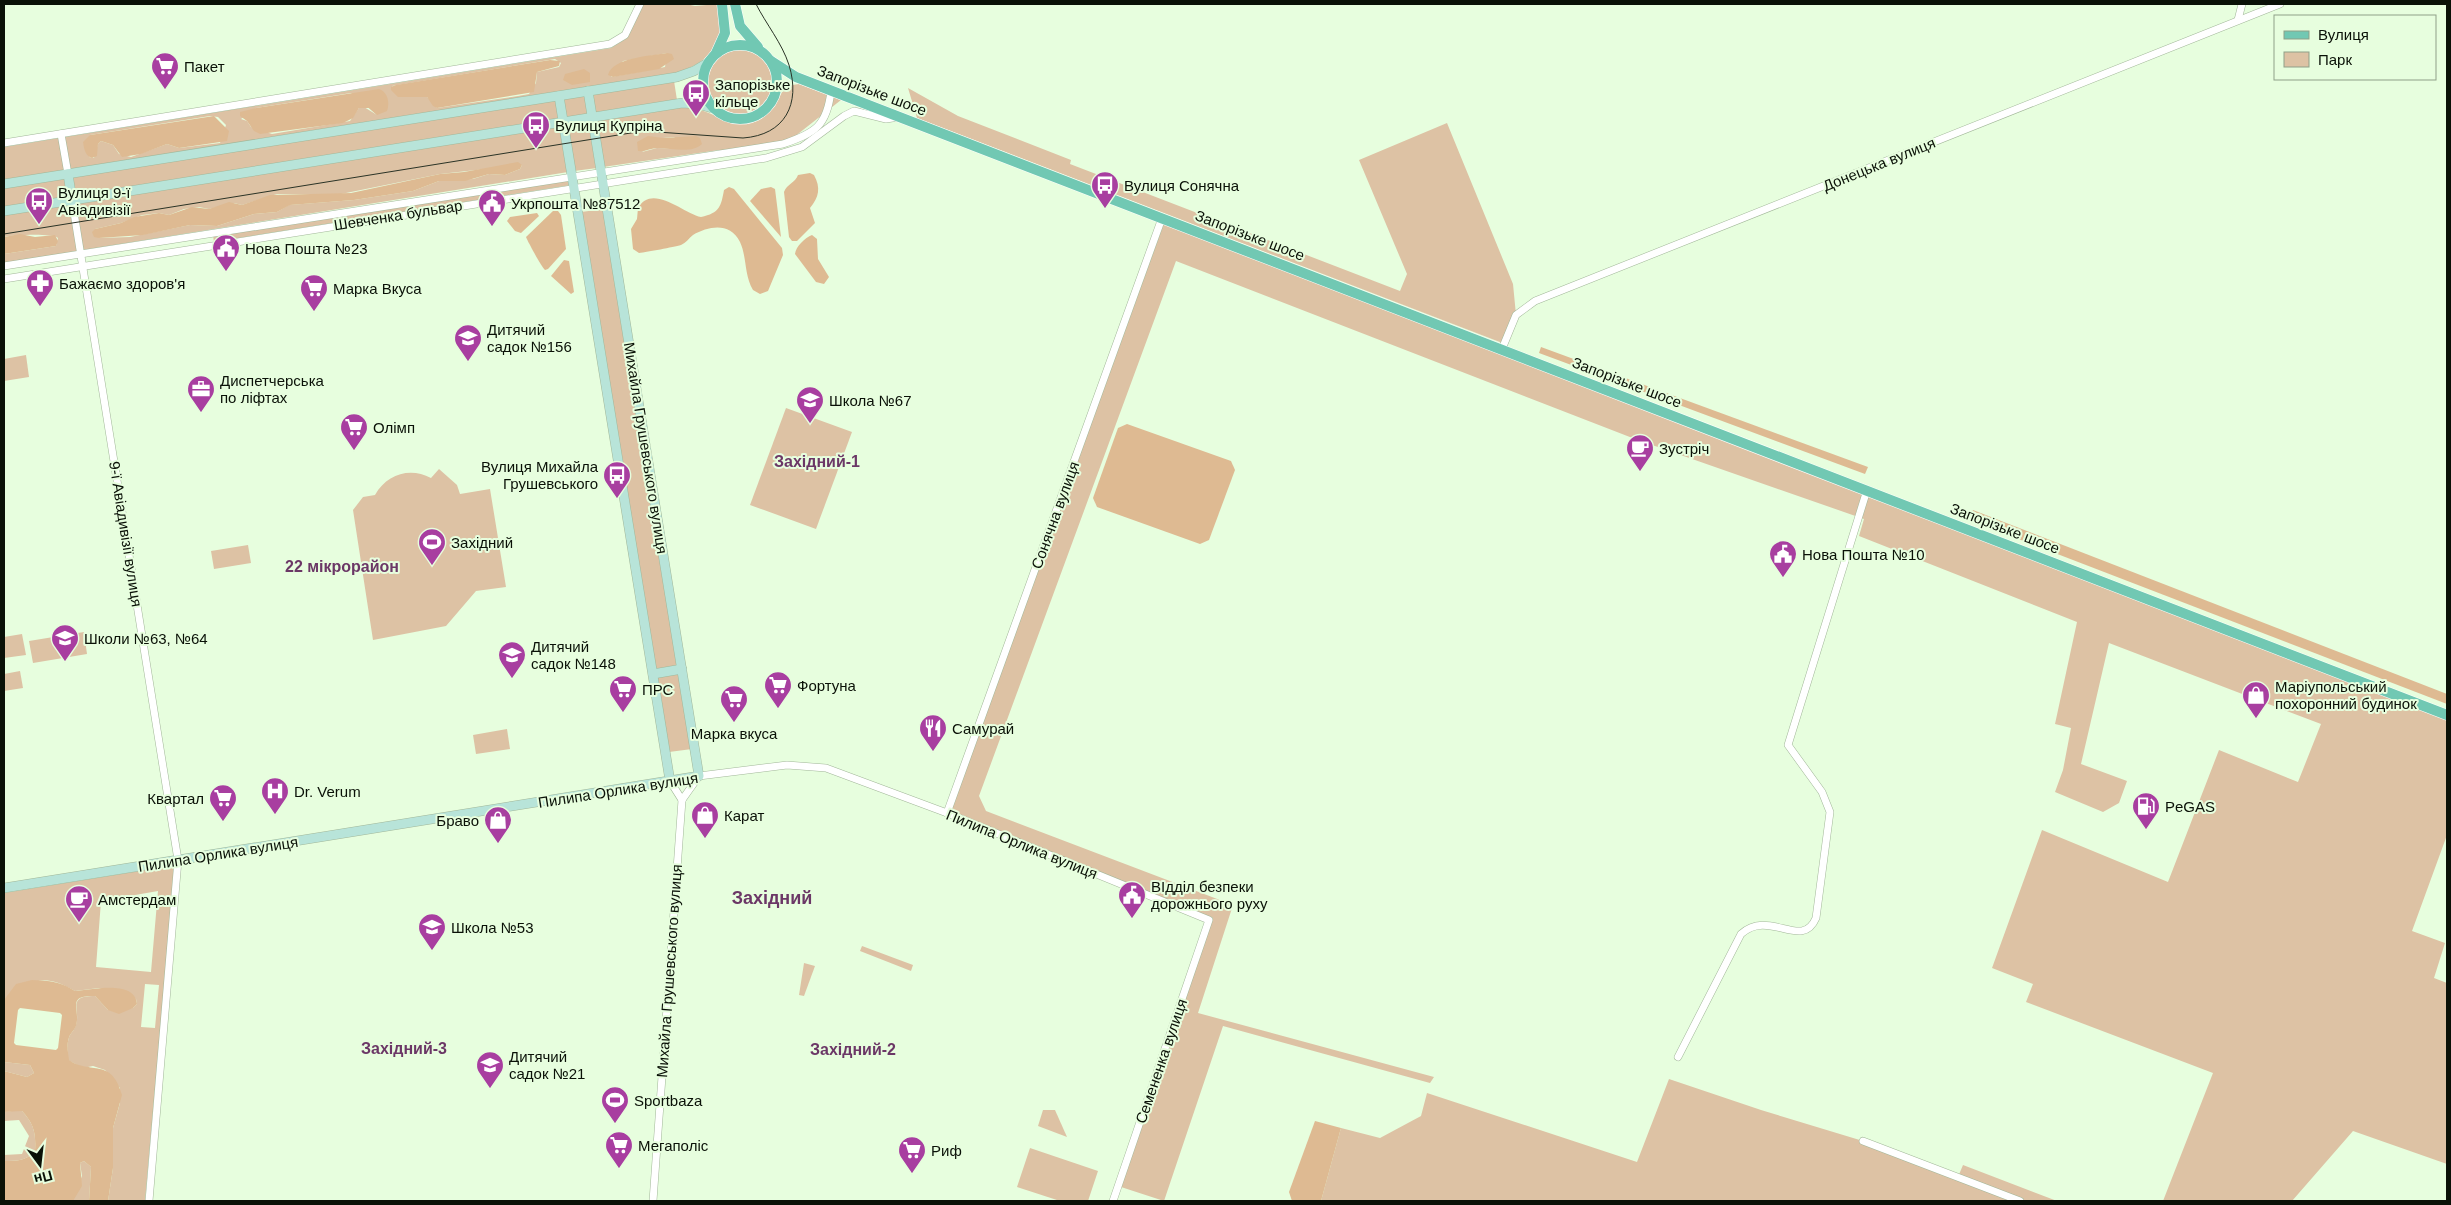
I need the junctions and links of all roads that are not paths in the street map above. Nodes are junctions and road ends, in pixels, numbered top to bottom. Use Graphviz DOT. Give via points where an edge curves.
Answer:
graph roads {
  1 [pos="640,4"];
  2 [pos="722,4"];
  3 [pos="735,4"];
  4 [pos="2242,4"];
  5 [pos="2280,4"];
  6 [pos="2238,20"];
  7 [pos="716,53"];
  8 [pos="768,57"];
  9 [pos="709,62"];
  10 [pos="796,77"];
  11 [pos="588,91"];
  12 [pos="831,91"];
  13 [pos="776,92"];
  14 [pos="559,96"];
  15 [pos="715,110"];
  16 [pos="592,117"];
  17 [pos="899,117"];
  18 [pos="563,122"];
  19 [pos="61,134"];
  20 [pos="4,143"];
  21 [pos="601,171"];
  22 [pos="68,174"];
  23 [pos="572,175"];
  24 [pos="603,182"];
  25 [pos="4,184"];
  26 [pos="574,187"];
  27 [pos="72,200"];
  28 [pos="4,211"];
  29 [pos="1162,218"];
  30 [pos="210,233"];
  31 [pos="212,245"];
  32 [pos="81,254"];
  33 [pos="4,266"];
  34 [pos="82,266"];
  35 [pos="4,279"];
  36 [pos="1502,349"];
  37 [pos="1867,490"];
  38 [pos="682,669"];
  39 [pos="653,674"];
  40 [pos="2447,715"];
  41 [pos="699,776"];
  42 [pos="670,781"];
  43 [pos="682,800"];
  44 [pos="947,813"];
  45 [pos="178,860"];
  46 [pos="4,888"];
  47 [pos="1209,920"];
  48 [pos="1678,1057"];
  49 [pos="1864,1141"];
  50 [pos="149,1201"];
  51 [pos="653,1201"];
  52 [pos="1113,1201"];
  53 [pos="2020,1201"];
  1 -- 19 [label="street" via="625,34 610,44"];
  2 -- 7 [label="main road" via="725,33"];
  3 -- 8 [label="main road" via="742,30"];
  4 -- 6 [label="street"];
  5 -- 6 [label="street, Донецька вулиця"];
  6 -- 36 [label="street, Донецька вулиця" via="1535,301 1516,315"];
  7 -- 8 [label="main road" via="740,44 753,47"];
  7 -- 9 [label="main road"];
  8 -- 10 [label="main road, Запорізьке шосе"];
  8 -- 13 [label="main road" via="777,76"];
  9 -- 11 [label="street" via="677,77"];
  9 -- 15 [label="main road" via="703,76 703,88"];
  10 -- 12 [label="main road, Запорізьке шосе"];
  10 -- 13 [label="main road" via="785,81"];
  11 -- 14 [label="street"];
  11 -- 16 [label="street, Михайла Грушевського вулиця"];
  12 -- 17 [label="main road, Запорізьке шосе"];
  12 -- 21 [label="street, Шевченка бульвар" via="825,120 816,130 794,140"];
  13 -- 15 [label="main road" via="768,107 751,118 731,118"];
  14 -- 18 [label="street, Михайла Грушевського вулиця"];
  14 -- 22 [label="street"];
  15 -- 16 [label="street" via="682,103"];
  16 -- 18 [label="street"];
  16 -- 21 [label="street, Михайла Грушевського вулиця"];
  17 -- 24 [label="street, Шевченка бульвар" via="886,119 854,111 802,147 787,153"];
  17 -- 29 [label="main road, Запорізьке шосе"];
  18 -- 23 [label="street, Михайла Грушевського вулиця"];
  18 -- 27 [label="street"];
  19 -- 20 [label="street"];
  19 -- 22 [label="street"];
  21 -- 23 [label="street, Шевченка бульвар"];
  21 -- 24 [label="street, Михайла Грушевського вулиця"];
  22 -- 25 [label="street"];
  22 -- 27 [label="street"];
  23 -- 26 [label="street, Михайла Грушевського вулиця"];
  23 -- 30 [label="street, Шевченка бульвар"];
  24 -- 26 [label="street, Шевченка бульвар"];
  24 -- 38 [label="street, Михайла Грушевського вулиця"];
  26 -- 31 [label="street, Шевченка бульвар"];
  26 -- 39 [label="street, Михайла Грушевського вулиця"];
  27 -- 28 [label="street"];
  27 -- 32 [label="street, 9-ї Авіадивізії вулиця"];
  29 -- 36 [label="main road, Запорізьке шосе"];
  29 -- 44 [label="street, Сонячна вулиця"];
  30 -- 31 [label="street"];
  30 -- 32 [label="street, Шевченка бульвар"];
  31 -- 34 [label="street, Шевченка бульвар"];
  32 -- 33 [label="street, Шевченка бульвар"];
  32 -- 34 [label="street, 9-ї Авіадивізії вулиця"];
  34 -- 35 [label="street, Шевченка бульвар"];
  34 -- 45 [label="street, 9-ї Авіадивізії вулиця"];
  36 -- 37 [label="main road, Запорізьке шосе"];
  37 -- 40 [label="main road, Запорізьке шосе"];
  37 -- 48 [label="street" via="1788,745 1822,792 1830,812 1816,918 1812,926 1801,932 1758,924 1740,934"];
  38 -- 39 [label="street"];
  38 -- 41 [label="street, Михайла Грушевського вулиця"];
  39 -- 42 [label="street, Михайла Грушевського вулиця"];
  41 -- 42 [label="street, Пилипа Орлика вулиця"];
  41 -- 43 [label="street"];
  41 -- 44 [label="street, Пилипа Орлика вулиця" via="810,765 834,770"];
  42 -- 43 [label="street, Михайла Грушевського вулиця"];
  42 -- 45 [label="street, Пилипа Орлика вулиця"];
  43 -- 51 [label="street, Михайла Грушевського вулиця"];
  44 -- 47 [label="street, Пилипа Орлика вулиця"];
  45 -- 46 [label="street, Пилипа Орлика вулиця"];
  45 -- 50 [label="street, 9-ї Авіадивізії вулиця"];
  47 -- 52 [label="street, Семененка вулиця"];
  49 -- 53 [label="street"];
}
